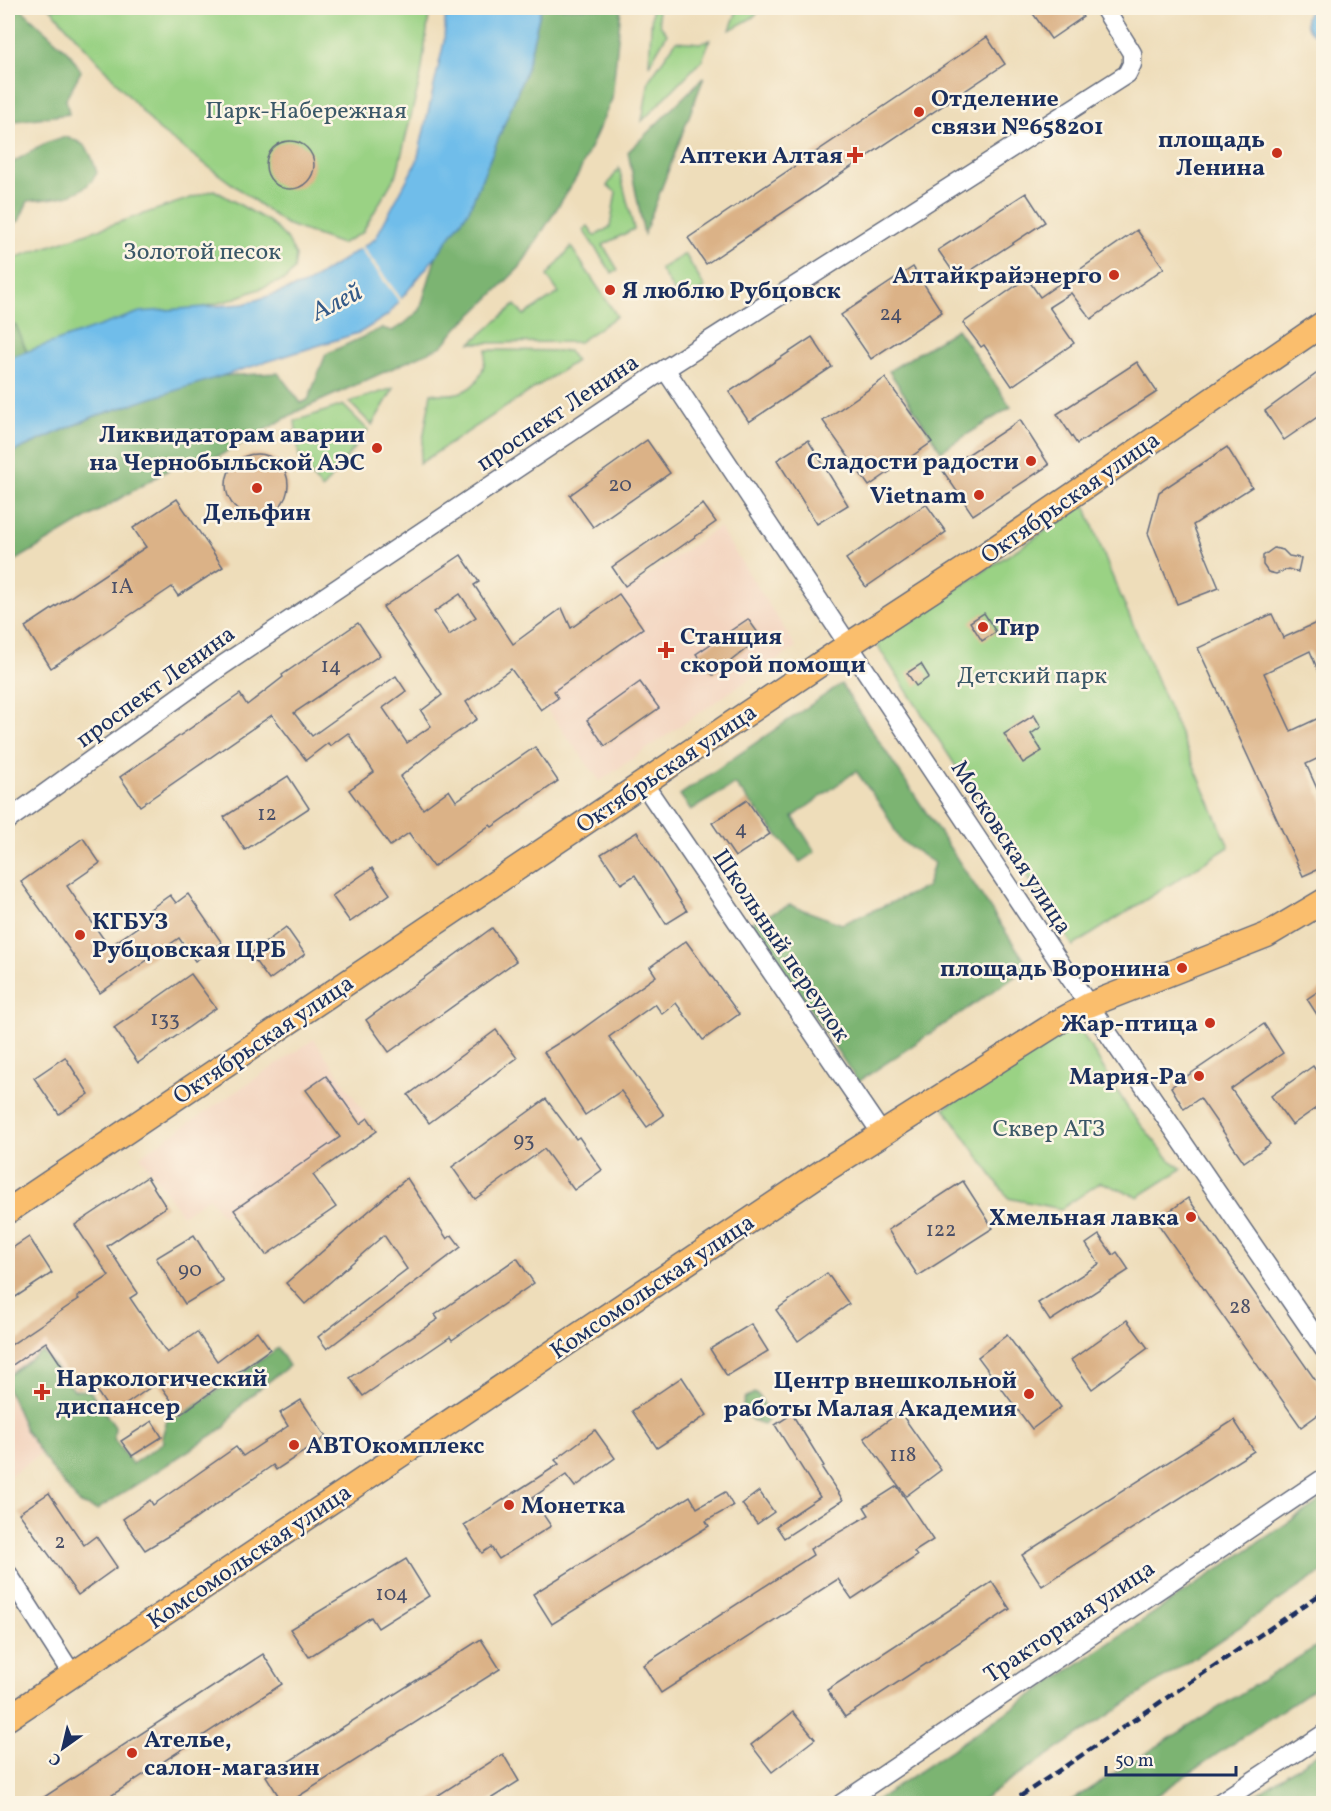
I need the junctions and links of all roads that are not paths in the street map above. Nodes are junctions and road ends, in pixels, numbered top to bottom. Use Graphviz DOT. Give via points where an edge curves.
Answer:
graph roads {
  1 [pos="1104,8"];
  2 [pos="1323,323"];
  3 [pos="665,369"];
  4 [pos="850,644"];
  5 [pos="644,783"];
  6 [pos="8,820"];
  7 [pos="1323,901"];
  8 [pos="1089,1005"];
  9 [pos="882,1134"];
  10 [pos="8,1211"];
  11 [pos="1323,1349"];
  12 [pos="1323,1478"];
  13 [pos="8,1574"];
  14 [pos="72,1674"];
  15 [pos="8,1718"];
  16 [pos="1323,1734"];
  17 [pos="842,1803"];
  18 [pos="1218,1803"];
  1 -- 3 [label="street, проспект Ленина" via="1132,53 1127,74"];
  2 -- 4 [label="main road, Октябрьская улица"];
  3 -- 4 [label="street, Московская улица"];
  3 -- 6 [label="street, проспект Ленина" via="223,666"];
  4 -- 5 [label="main road, Октябрьская улица"];
  4 -- 8 [label="street, Московская улица"];
  5 -- 9 [label="street, Школьный переулок"];
  5 -- 10 [label="main road, Октябрьская улица"];
  7 -- 8 [label="main road, Комсомольская улица" via="1267,935"];
  8 -- 9 [label="main road, Комсомольская улица"];
  8 -- 11 [label="street, Московская улица"];
  9 -- 14 [label="main road, Комсомольская улица"];
  12 -- 17 [label="street, Тракторная улица"];
  13 -- 14 [label="street"];
  14 -- 15 [label="main road, Комсомольская улица"];
  16 -- 18 [label="street"];
}
